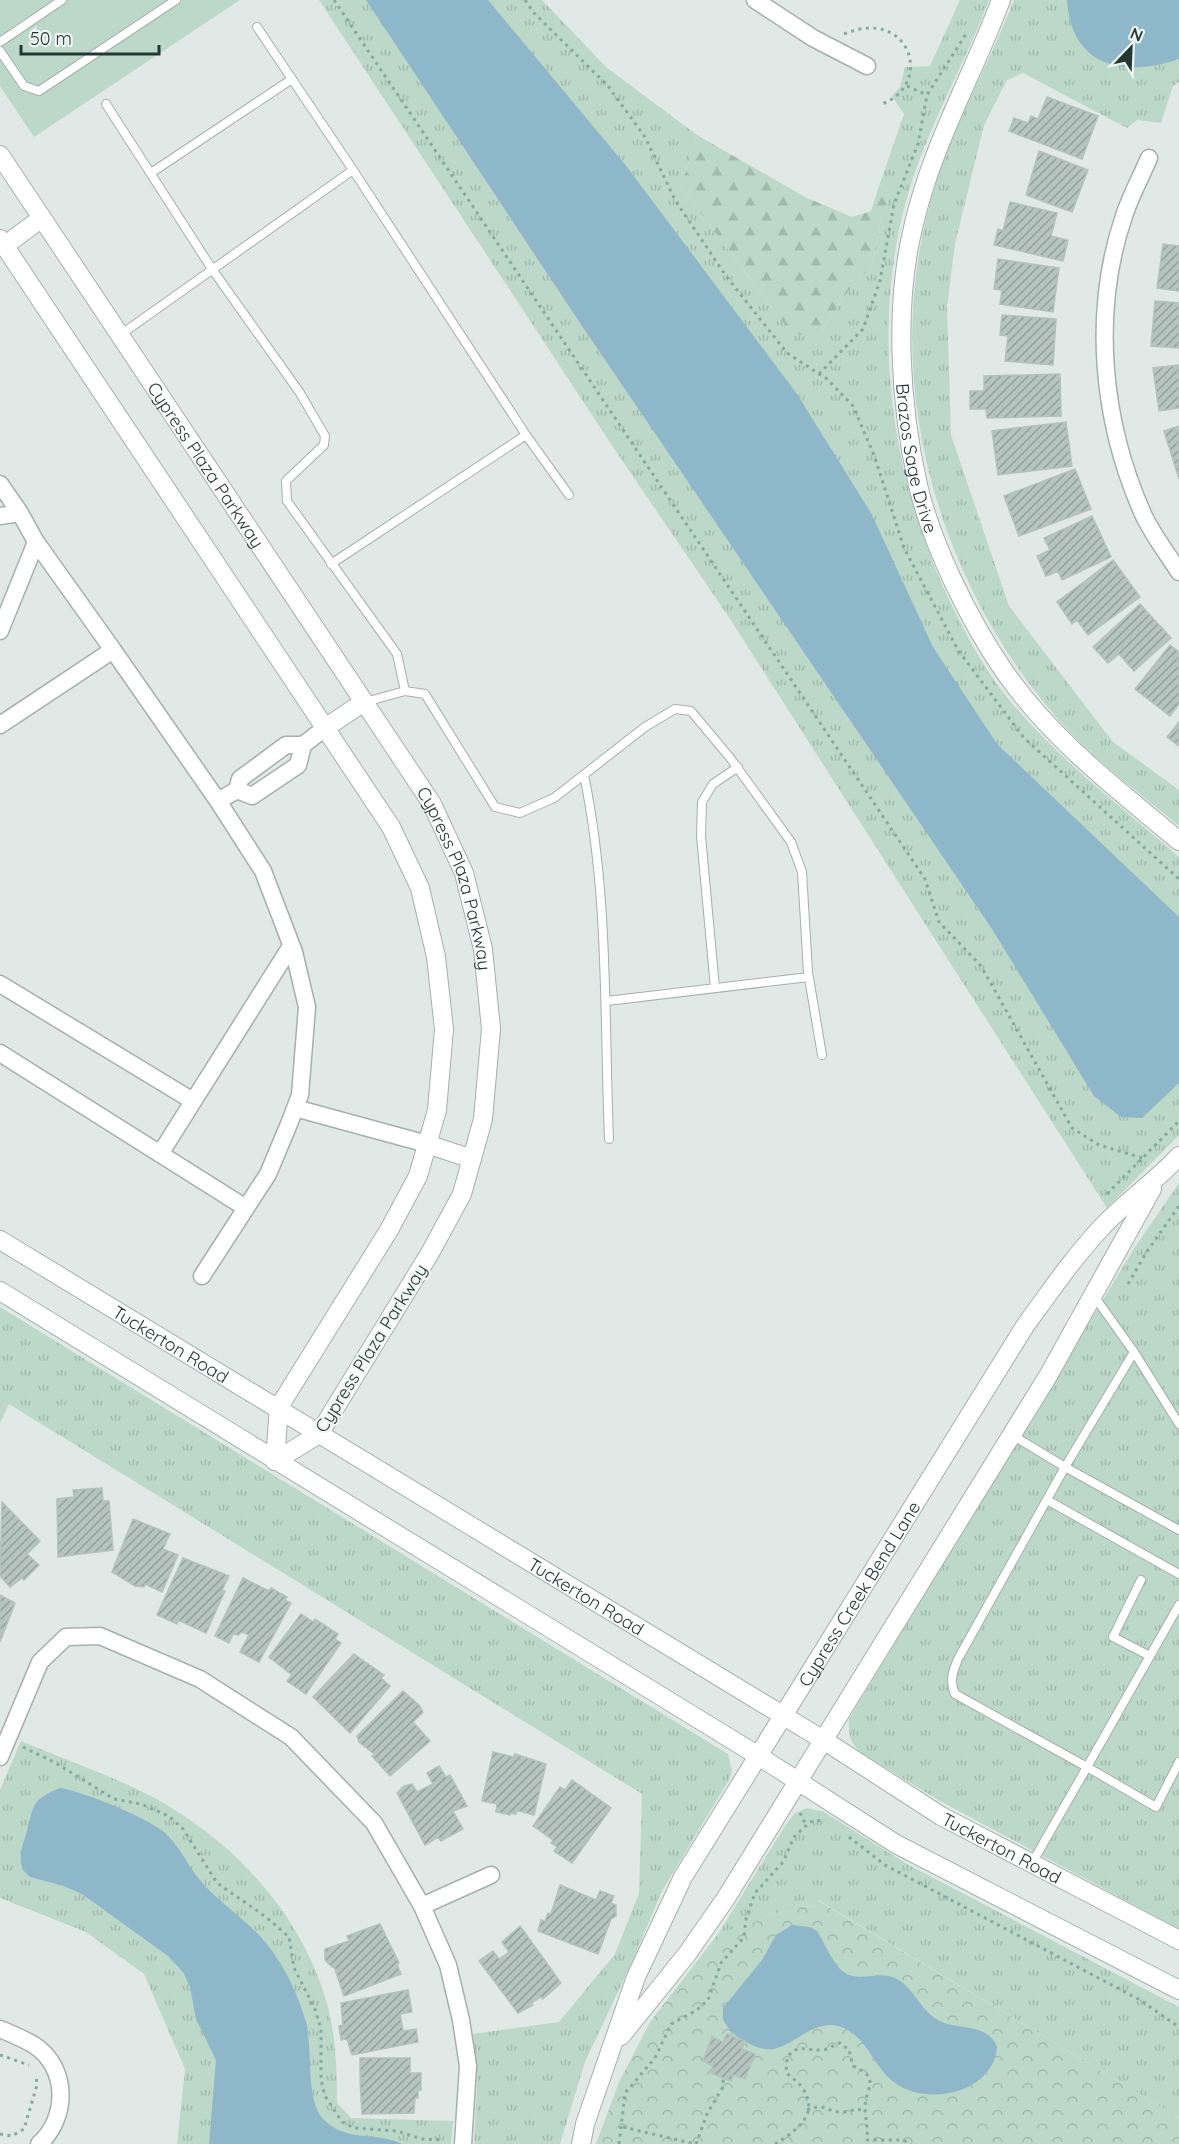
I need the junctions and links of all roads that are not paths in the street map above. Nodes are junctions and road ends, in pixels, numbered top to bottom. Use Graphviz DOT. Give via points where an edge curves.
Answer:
graph roads {
  1 [pos="62,0"];
  2 [pos="176,0"];
  3 [pos="756,0"];
  4 [pos="1000,0"];
  5 [pos="257,27"];
  6 [pos="0,42"];
  7 [pos="0,51"];
  8 [pos="867,66"];
  9 [pos="292,79"];
  10 [pos="106,104"];
  11 [pos="0,155"];
  12 [pos="1149,158"];
  13 [pos="353,170"];
  14 [pos="151,173"];
  15 [pos="42,218"];
  16 [pos="1,245"];
  17 [pos="212,269"];
  18 [pos="120,334"];
  19 [pos="526,435"];
  20 [pos="0,484"];
  21 [pos="569,495"];
  22 [pos="20,513"];
  23 [pos="0,516"];
  24 [pos="36,542"];
  25 [pos="331,564"];
  26 [pos="1179,572"];
  27 [pos="0,631"];
  28 [pos="113,650"];
  29 [pos="405,691"];
  30 [pos="364,702"];
  31 [pos="0,725"];
  32 [pos="325,728"];
  33 [pos="738,767"];
  34 [pos="584,775"];
  35 [pos="218,801"];
  36 [pos="1179,841"];
  37 [pos="291,946"];
  38 [pos="809,977"];
  39 [pos="0,984"];
  40 [pos="714,988"];
  41 [pos="607,1000"];
  42 [pos="0,1053"];
  43 [pos="822,1055"];
  44 [pos="193,1101"];
  45 [pos="295,1108"];
  46 [pos="609,1139"];
  47 [pos="427,1144"];
  48 [pos="160,1154"];
  49 [pos="1179,1156"];
  50 [pos="472,1159"];
  51 [pos="1157,1179"];
  52 [pos="246,1208"];
  53 [pos="0,1240"];
  54 [pos="202,1276"];
  55 [pos="0,1291"];
  56 [pos="1094,1296"];
  57 [pos="1134,1352"];
  58 [pos="279,1407"];
  59 [pos="1179,1424"];
  60 [pos="319,1434"];
  61 [pos="1012,1435"];
  62 [pos="275,1461"];
  63 [pos="1065,1467"];
  64 [pos="1047,1500"];
  65 [pos="1179,1530"];
  66 [pos="1179,1574"];
  67 [pos="1141,1580"];
  68 [pos="1179,1605"];
  69 [pos="1150,1656"];
  70 [pos="783,1716"];
  71 [pos="825,1741"];
  72 [pos="757,1755"];
  73 [pos="0,1757"];
  74 [pos="1179,1762"];
  75 [pos="1087,1767"];
  76 [pos="797,1783"];
  77 [pos="1032,1863"];
  78 [pos="491,1875"];
  79 [pos="422,1906"];
  80 [pos="1179,1940"];
  81 [pos="1179,1990"];
  82 [pos="0,2029"];
  83 [pos="614,2045"];
  84 [pos="39,2144"];
  85 [pos="463,2144"];
  86 [pos="581,2144"];
  1 -- 6 [label="lane"];
  2 -- 7 [label="lane" via="39,91 24,86"];
  3 -- 8 [label="street" via="813,38"];
  4 -- 36 [label="street, Brazos Sage Drive" via="941,136 912,230 902,328 909,428 918,486 951,575 1005,672 1089,765"];
  5 -- 9 [label="lane"];
  9 -- 13 [label="lane"];
  9 -- 14 [label="lane"];
  10 -- 14 [label="lane"];
  11 -- 15 [label="street, Cypress Plaza Parkway"];
  12 -- 26 [label="street" via="1123,217 1110,279 1104,360 1118,448 1144,516"];
  13 -- 17 [label="lane"];
  13 -- 19 [label="lane"];
  14 -- 17 [label="lane"];
  15 -- 16 [label="street"];
  15 -- 18 [label="street, Cypress Plaza Parkway"];
  16 -- 32 [label="street, Cypress Plaza Parkway"];
  17 -- 18 [label="lane"];
  17 -- 25 [label="lane" via="300,393 325,436 324,445 286,481 287,501"];
  18 -- 30 [label="street, Cypress Plaza Parkway"];
  19 -- 21 [label="lane"];
  19 -- 25 [label="lane"];
  20 -- 22 [label="street"];
  22 -- 23 [label="street"];
  22 -- 24 [label="street"];
  24 -- 27 [label="street"];
  24 -- 28 [label="street"];
  25 -- 29 [label="lane" via="397,654"];
  28 -- 31 [label="street"];
  28 -- 35 [label="street"];
  29 -- 30 [label="lane"];
  29 -- 34 [label="lane" via="425,694 495,807 520,813 554,798"];
  30 -- 32 [label="street"];
  30 -- 50 [label="street, Cypress Plaza Parkway" via="432,804 464,873 483,949 491,1029 483,1119"];
  32 -- 35 [label="street" via="303,745 286,745 240,779 237,790"];
  32 -- 47 [label="street, Cypress Plaza Parkway" via="391,827 420,888 436,957 444,1029 437,1110"];
  33 -- 34 [label="lane" via="691,711 675,709 645,727"];
  33 -- 38 [label="lane" via="791,842 802,872"];
  33 -- 40 [label="lane" via="713,784 702,802 701,836"];
  34 -- 41 [label="lane" via="595,829"];
  35 -- 37 [label="street" via="263,871"];
  37 -- 44 [label="street"];
  37 -- 45 [label="street" via="307,1007 300,1095"];
  38 -- 40 [label="lane"];
  38 -- 43 [label="lane"];
  39 -- 44 [label="street"];
  40 -- 41 [label="lane"];
  41 -- 46 [label="lane"];
  42 -- 48 [label="street"];
  44 -- 48 [label="street"];
  45 -- 47 [label="street"];
  45 -- 52 [label="street" via="268,1174"];
  47 -- 50 [label="street"];
  47 -- 58 [label="street, Cypress Plaza Parkway" via="418,1176 389,1230"];
  48 -- 52 [label="street"];
  49 -- 51 [label="street, Cypress Creek Bend Lane"];
  50 -- 60 [label="street, Cypress Plaza Parkway" via="462,1194 430,1253"];
  51 -- 56 [label="street, Cypress Creek Bend Lane"];
  51 -- 70 [label="street, Cypress Creek Bend Lane" via="1102,1227 1024,1326"];
  52 -- 54 [label="street"];
  53 -- 58 [label="street, Tuckerton Road"];
  55 -- 62 [label="street"];
  56 -- 57 [label="lane"];
  56 -- 61 [label="street, Cypress Creek Bend Lane"];
  57 -- 59 [label="lane"];
  57 -- 63 [label="lane"];
  58 -- 60 [label="street, Tuckerton Road"];
  58 -- 62 [label="street, Cypress Plaza Parkway"];
  60 -- 62 [label="street, Cypress Plaza Parkway"];
  60 -- 70 [label="street, Tuckerton Road"];
  61 -- 63 [label="lane"];
  61 -- 71 [label="street, Cypress Creek Bend Lane"];
  62 -- 72 [label="street"];
  63 -- 64 [label="lane"];
  63 -- 65 [label="lane"];
  64 -- 66 [label="lane"];
  64 -- 75 [label="lane" via="958,1659 951,1686 955,1694"];
  67 -- 69 [label="lane" via="1113,1637"];
  68 -- 69 [label="lane"];
  69 -- 75 [label="lane"];
  70 -- 71 [label="street, Tuckerton Road"];
  70 -- 72 [label="street, Cypress Creek Bend Lane"];
  71 -- 76 [label="street, Cypress Creek Bend Lane"];
  71 -- 77 [label="street, Tuckerton Road" via="941,1816"];
  72 -- 76 [label="street"];
  72 -- 83 [label="street, Cypress Creek Bend Lane" via="662,1917 636,1977"];
  73 -- 79 [label="street" via="40,1662 66,1636 100,1636 201,1679 291,1737 374,1823"];
  74 -- 75 [label="lane" via="1156,1807"];
  75 -- 77 [label="lane"];
  76 -- 81 [label="street" via="896,1844"];
  76 -- 83 [label="street, Cypress Creek Bend Lane" via="713,1917"];
  77 -- 80 [label="street, Tuckerton Road"];
  78 -- 79 [label="street"];
  79 -- 85 [label="street" via="448,1965 461,2020 468,2066"];
  82 -- 84 [label="street" via="36,2046 57,2071 61,2103 51,2130"];
  83 -- 86 [label="street, Cypress Creek Bend Lane"];
}
